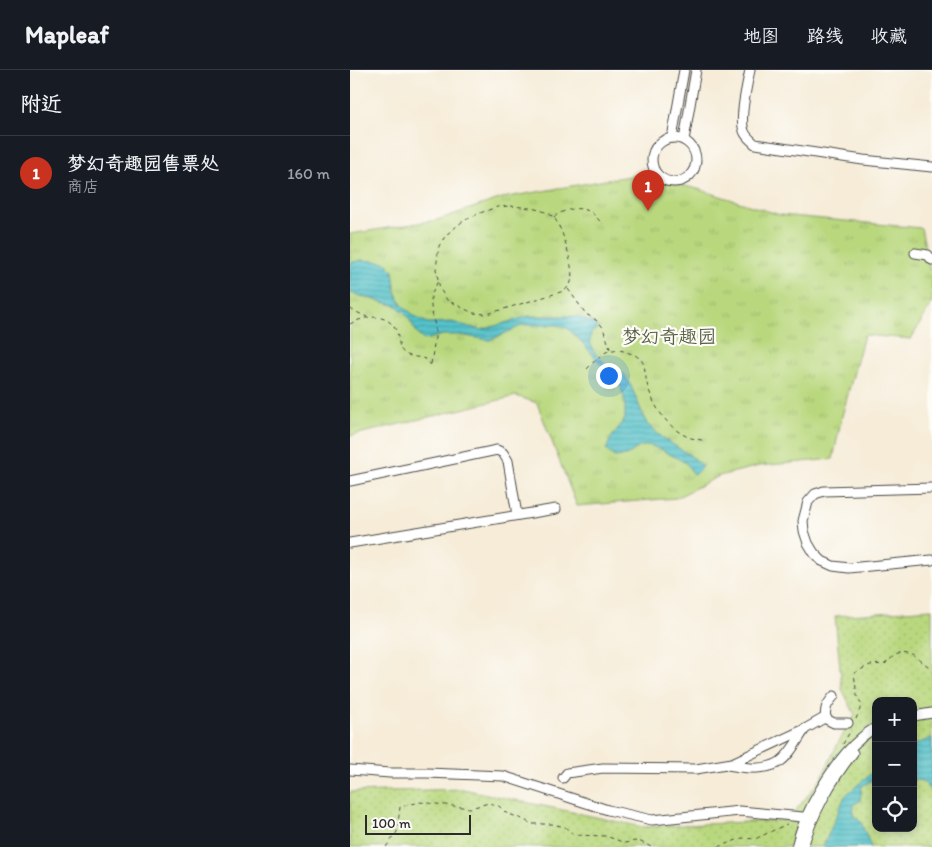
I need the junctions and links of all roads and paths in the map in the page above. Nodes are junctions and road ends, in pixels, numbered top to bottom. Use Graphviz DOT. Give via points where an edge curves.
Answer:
graph roads {
  1 [pos="684,70"];
  2 [pos="696,70"];
  3 [pos="750,70"];
  4 [pos="672,138"];
  5 [pos="684,140"];
  6 [pos="932,167"];
  7 [pos="554,218"];
  8 [pos="603,224"];
  9 [pos="915,254"];
  10 [pos="932,260"];
  11 [pos="438,280"];
  12 [pos="568,288"];
  13 [pos="350,309"];
  14 [pos="368,318"];
  15 [pos="350,324"];
  16 [pos="610,350"];
  17 [pos="587,369"];
  18 [pos="706,441"];
  19 [pos="350,481"];
  20 [pos="932,488"];
  21 [pos="556,509"];
  22 [pos="517,515"];
  23 [pos="350,542"];
  24 [pos="932,560"];
  25 [pos="932,669"];
  26 [pos="834,696"];
  27 [pos="932,708"];
  28 [pos="917,710"];
  29 [pos="932,713"];
  30 [pos="917,715"];
  31 [pos="826,717"];
  32 [pos="851,724"];
  33 [pos="805,728"];
  34 [pos="872,730"];
  35 [pos="872,738"];
  36 [pos="840,750"];
  37 [pos="725,764"];
  38 [pos="350,770"];
  39 [pos="563,778"];
  40 [pos="796,816"];
  41 [pos="810,818"];
  42 [pos="386,847"];
  43 [pos="651,847"];
  44 [pos="718,847"];
  45 [pos="796,847"];
  46 [pos="803,847"];
  1 -- 4 [label="street"];
  2 -- 5 [label="street"];
  3 -- 6 [label="street" via="742,121 744,132 755,144"];
  4 -- 5 [label="street"];
  4 -- 5 [label="street" via="655,149 652,163 658,175 671,182 684,180 694,170 696,156"];
  7 -- 8 [label="path" via="569,209 580,209 593,214"];
  7 -- 11 [label="path" via="537,210 510,206 497,207 463,221 446,235 439,246"];
  7 -- 12 [label="path" via="570,259 572,280"];
  9 -- 10 [label="street" via="928,255"];
  11 -- 12 [label="path" via="447,300 472,313 487,314"];
  11 -- 14 [label="path" via="431,296 435,338 431,365 426,360 402,352 394,326 388,320"];
  12 -- 16 [label="path" via="586,314 602,326"];
  13 -- 14 [label="path"];
  14 -- 15 [label="path"];
  16 -- 17 [label="path"];
  16 -- 18 [label="path" via="636,355 642,361 648,390 661,413 680,432"];
  19 -- 22 [label="street" via="496,450 503,453 508,461"];
  20 -- 24 [label="street" via="824,491 815,494 808,502 803,521 814,553 833,566 849,568"];
  21 -- 22 [label="street"];
  22 -- 23 [label="street"];
  25 -- 32 [label="path" via="913,655 902,653 885,664 870,665 854,673 861,703"];
  26 -- 31 [label="street" via="827,704"];
  27 -- 28 [label="street"];
  29 -- 30 [label="street"];
  31 -- 32 [label="street" via="834,724"];
  31 -- 33 [label="street"];
  32 -- 36 [label="path"];
  33 -- 37 [label="street"];
  33 -- 37 [label="street" via="779,762 744,768"];
  34 -- 41 [label="street" via="846,752 836,766 813,803"];
  35 -- 41 [label="street" via="853,754"];
  37 -- 39 [label="street" via="696,769 603,768 567,773"];
  38 -- 40 [label="street" via="503,776 608,810 652,820 740,810"];
  40 -- 41 [label="street"];
  40 -- 44 [label="path" via="793,822 755,839 742,838"];
  41 -- 45 [label="street" via="803,825"];
  41 -- 46 [label="street"];
  42 -- 43 [label="path" via="397,832 400,808 420,802 470,808 489,803 532,824 552,824 565,827 574,835 606,836"];
}
